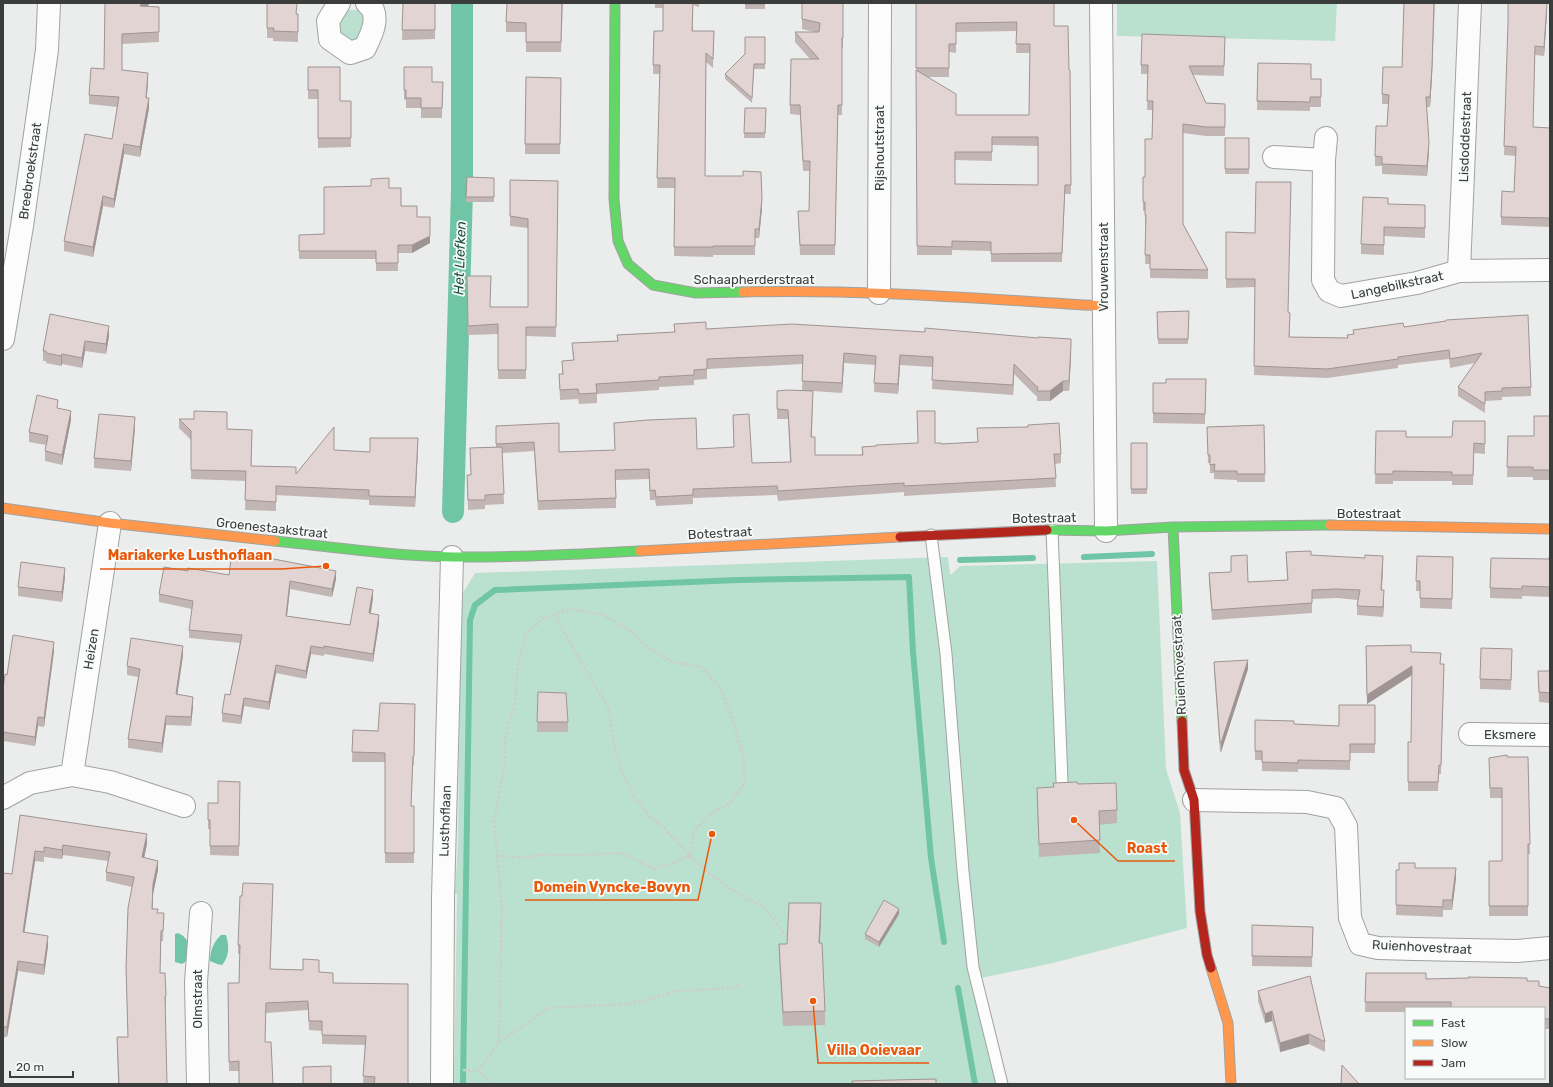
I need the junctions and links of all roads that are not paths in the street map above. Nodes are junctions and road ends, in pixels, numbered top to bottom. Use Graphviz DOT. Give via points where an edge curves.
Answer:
graph roads {
  1 [pos="49,3"];
  2 [pos="339,3"];
  3 [pos="367,3"];
  4 [pos="615,3"];
  5 [pos="880,3"];
  6 [pos="1101,3"];
  7 [pos="1470,3"];
  8 [pos="1326,138"];
  9 [pos="1274,157"];
  10 [pos="1324,160"];
  11 [pos="1550,270"];
  12 [pos="1459,271"];
  13 [pos="879,293"];
  14 [pos="1104,306"];
  15 [pos="3,339"];
  16 [pos="3,508"];
  17 [pos="110,523"];
  18 [pos="1173,527"];
  19 [pos="1550,529"];
  20 [pos="1052,530"];
  21 [pos="1106,530"];
  22 [pos="931,535"];
  23 [pos="540,556"];
  24 [pos="452,557"];
  25 [pos="1470,734"];
  26 [pos="1550,735"];
  27 [pos="72,775"];
  28 [pos="1062,781"];
  29 [pos="3,798"];
  30 [pos="1194,800"];
  31 [pos="184,806"];
  32 [pos="201,914"];
  33 [pos="1550,948"];
  34 [pos="198,1084"];
  35 [pos="442,1084"];
  36 [pos="1002,1084"];
  37 [pos="1232,1084"];
  1 -- 15 [label="street, Breebroekstraat" via="47,50"];
  2 -- 3 [label="street" via="328,21 330,39 350,53 365,48 374,26 373,10"];
  4 -- 13 [label="street, Schaapherderstraat" via="614,199 618,241 628,264 653,285 696,293"];
  5 -- 13 [label="street, Rijshoutstraat"];
  6 -- 14 [label="street, Vrouwenstraat"];
  7 -- 12 [label="street, Lisdoddestraat"];
  8 -- 10 [label="street, Langebilkstraat"];
  9 -- 10 [label="street"];
  10 -- 12 [label="street, Langebilkstraat" via="1323,280 1329,291 1341,296 1416,283"];
  11 -- 12 [label="street, Langebilkstraat"];
  13 -- 14 [label="street, Schaapherderstraat"];
  14 -- 21 [label="street, Vrouwenstraat"];
  16 -- 17 [label="street, Groenestaakstraat"];
  17 -- 24 [label="street, Groenestaakstraat" via="376,552"];
  17 -- 27 [label="street, Heizen"];
  18 -- 19 [label="street, Botestraat" via="1367,525"];
  18 -- 21 [label="street, Botestraat"];
  18 -- 30 [label="street, Ruienhovestraat" via="1184,770"];
  20 -- 21 [label="street, Botestraat"];
  20 -- 22 [label="street, Botestraat"];
  20 -- 28 [label="lane"];
  22 -- 23 [label="street, Botestraat"];
  22 -- 36 [label="lane" via="946,654 973,967"];
  23 -- 24 [label="street, Groenestaakstraat"];
  24 -- 35 [label="street, Lusthoflaan" via="443,898"];
  25 -- 26 [label="street, Eksmere"];
  27 -- 29 [label="street" via="30,783"];
  27 -- 31 [label="street" via="110,782"];
  30 -- 33 [label="street, Ruienhovestraat" via="1307,802 1336,808 1346,826 1350,918 1360,944 1414,950 1517,951"];
  30 -- 37 [label="street, Ruienhovestraat" via="1200,911 1207,955 1228,1023"];
  32 -- 34 [label="street, Olmstraat" via="196,982"];
}
